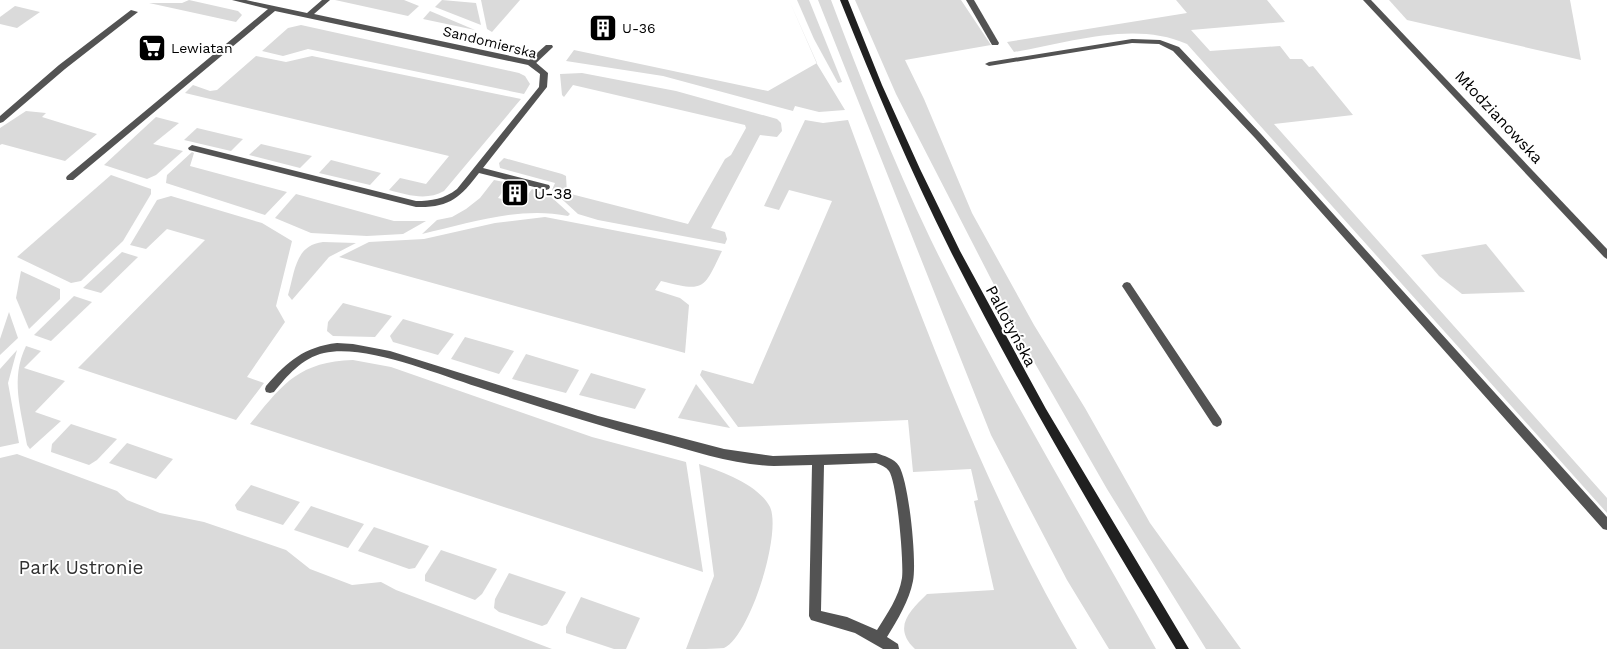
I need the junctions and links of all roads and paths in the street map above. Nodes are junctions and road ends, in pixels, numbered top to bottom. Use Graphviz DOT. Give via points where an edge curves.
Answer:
graph roads {
  1 [pos="236,0"];
  2 [pos="326,0"];
  3 [pos="844,0"];
  4 [pos="970,0"];
  5 [pos="1367,0"];
  6 [pos="274,8"];
  7 [pos="134,12"];
  8 [pos="308,16"];
  9 [pos="995,43"];
  10 [pos="549,47"];
  11 [pos="532,64"];
  12 [pos="990,64"];
  13 [pos="0,120"];
  14 [pos="192,148"];
  15 [pos="478,170"];
  16 [pos="70,178"];
  17 [pos="546,187"];
  18 [pos="1607,256"];
  19 [pos="1127,286"];
  20 [pos="270,388"];
  21 [pos="1217,422"];
  22 [pos="818,460"];
  23 [pos="1607,525"];
  24 [pos="880,637"];
  25 [pos="893,649"];
  26 [pos="1183,649"];
  1 -- 6 [label="street, Sandomierska"];
  2 -- 8 [label="street"];
  3 -- 26 [label="main road, Pallotyńska" via="897,129 976,292 1034,401"];
  4 -- 9 [label="street"];
  5 -- 18 [label="street, Młodzianowska"];
  6 -- 8 [label="street, Sandomierska"];
  6 -- 16 [label="street"];
  7 -- 13 [label="street" via="62,66"];
  8 -- 11 [label="street, Sandomierska"];
  10 -- 11 [label="street"];
  11 -- 15 [label="street, Sandomierska" via="544,73 543,87"];
  12 -- 23 [label="street" via="1132,41 1160,42 1176,49"];
  14 -- 15 [label="street, Sandomierska" via="416,204 445,201 460,191"];
  15 -- 17 [label="street"];
  19 -- 21 [label="street"];
  20 -- 22 [label="street" via="283,373 313,350 363,348 598,421 706,450 773,460"];
  22 -- 24 [label="street" via="815,616 842,621"];
  22 -- 24 [label="street" via="876,458 895,470 900,488 908,576 896,612"];
  24 -- 25 [label="street"];
}
